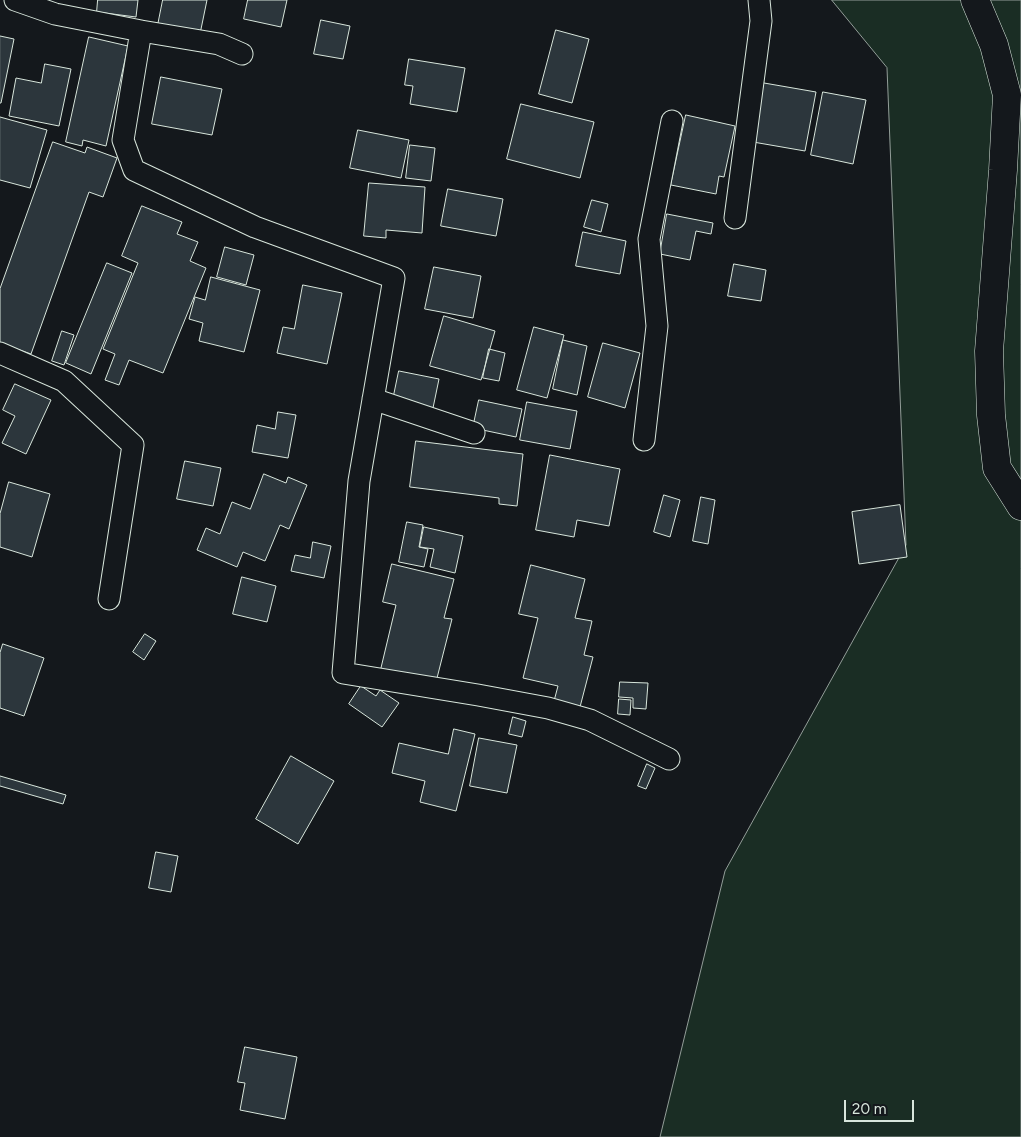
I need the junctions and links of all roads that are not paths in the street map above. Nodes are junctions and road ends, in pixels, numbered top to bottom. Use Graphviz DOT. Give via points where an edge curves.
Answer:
graph roads {
  1 [pos="15,0"];
  2 [pos="759,0"];
  3 [pos="975,0"];
  4 [pos="141,31"];
  5 [pos="242,54"];
  6 [pos="672,121"];
  7 [pos="735,218"];
  8 [pos="0,353"];
  9 [pos="373,399"];
  10 [pos="474,433"];
  11 [pos="644,440"];
  12 [pos="1021,506"];
  13 [pos="109,599"];
  14 [pos="669,759"];
  1 -- 4 [label="street" via="55,14"];
  2 -- 7 [label="street" via="761,21"];
  3 -- 12 [label="main road" via="994,45 1007,95 989,351 990,414 997,468"];
  4 -- 5 [label="street" via="219,44"];
  4 -- 9 [label="street" via="123,140 134,170 255,227 394,278"];
  6 -- 11 [label="street" via="649,239 657,326"];
  8 -- 13 [label="street" via="64,382 133,445"];
  9 -- 10 [label="street"];
  9 -- 14 [label="street" via="359,481 343,673 548,708 590,720"];
}
